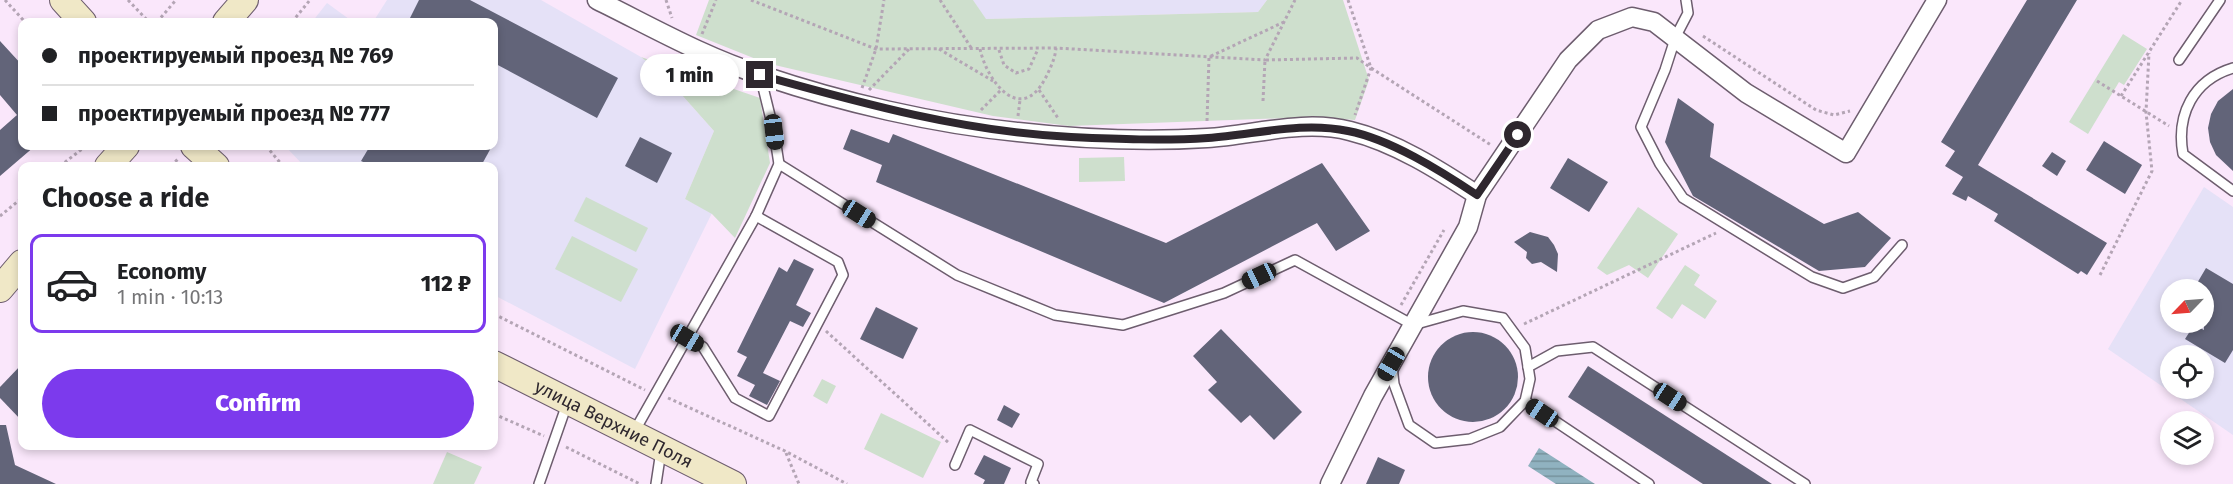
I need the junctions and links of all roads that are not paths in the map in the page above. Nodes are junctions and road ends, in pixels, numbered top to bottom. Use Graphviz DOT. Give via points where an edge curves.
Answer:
graph roads {
  1 [pos="63,0"];
  2 [pos="245,0"];
  3 [pos="597,0"];
  4 [pos="1686,0"];
  5 [pos="1937,0"];
  6 [pos="2220,0"];
  7 [pos="79,18"];
  8 [pos="229,18"];
  9 [pos="1679,29"];
  10 [pos="2179,60"];
  11 [pos="2233,68"];
  12 [pos="760,75"];
  13 [pos="122,150"];
  14 [pos="198,150"];
  15 [pos="112,162"];
  16 [pos="212,162"];
  17 [pos="778,164"];
  18 [pos="2233,191"];
  19 [pos="1477,195"];
  20 [pos="756,216"];
  21 [pos="1902,245"];
  22 [pos="18,268"];
  23 [pos="0,289"];
  24 [pos="1413,325"];
  25 [pos="687,338"];
  26 [pos="1391,364"];
  27 [pos="498,366"];
  28 [pos="1528,367"];
  29 [pos="568,401"];
  30 [pos="1525,401"];
  31 [pos="633,434"];
  32 [pos="662,448"];
  33 [pos="955,465"];
  34 [pos="539,484"];
  35 [pos="656,484"];
  36 [pos="733,484"];
  37 [pos="1034,484"];
  38 [pos="1330,484"];
  39 [pos="1649,484"];
  40 [pos="1805,484"];
  1 -- 7 [label="main road"];
  2 -- 8 [label="main road"];
  3 -- 12 [label="street"];
  4 -- 9 [label="lane" via="1688,13"];
  5 -- 9 [label="street" via="1846,153 1746,93"];
  6 -- 10 [label="lane"];
  9 -- 19 [label="street" via="1632,17 1598,30 1568,60"];
  9 -- 21 [label="lane" via="1641,127 1683,198 1812,277 1843,288 1874,277"];
  11 -- 18 [label="lane" via="2217,74 2197,91 2184,114 2181,134 2183,154"];
  12 -- 17 [label="lane"];
  12 -- 19 [label="street" via="857,102 965,125 1071,137 1207,138 1314,126 1350,131 1389,145"];
  13 -- 15 [label="main road"];
  14 -- 16 [label="main road"];
  17 -- 20 [label="lane"];
  17 -- 24 [label="lane" via="957,275 1055,315 1123,325 1224,293 1295,260"];
  19 -- 24 [label="street" via="1468,227"];
  20 -- 25 [label="lane"];
  20 -- 25 [label="lane" via="838,262 843,275 769,416 735,398 703,347"];
  22 -- 23 [label="main road"];
  24 -- 26 [label="street"];
  24 -- 28 [label="lane" via="1463,311 1503,318 1525,348"];
  25 -- 31 [label="lane"];
  26 -- 30 [label="lane" via="1409,425 1435,442 1470,439 1500,427"];
  26 -- 38 [label="street"];
  27 -- 29 [label="main road, улица Верхние Поля"];
  28 -- 30 [label="lane" via="1530,379"];
  28 -- 40 [label="lane" via="1557,351 1593,347"];
  29 -- 31 [label="main road, улица Верхние Поля"];
  29 -- 34 [label="lane"];
  30 -- 39 [label="lane"];
  31 -- 32 [label="main road, улица Верхние Поля"];
  32 -- 35 [label="lane"];
  32 -- 36 [label="main road, улица Верхние Поля"];
  33 -- 37 [label="lane" via="970,430 1038,464 1030,482"];
}
